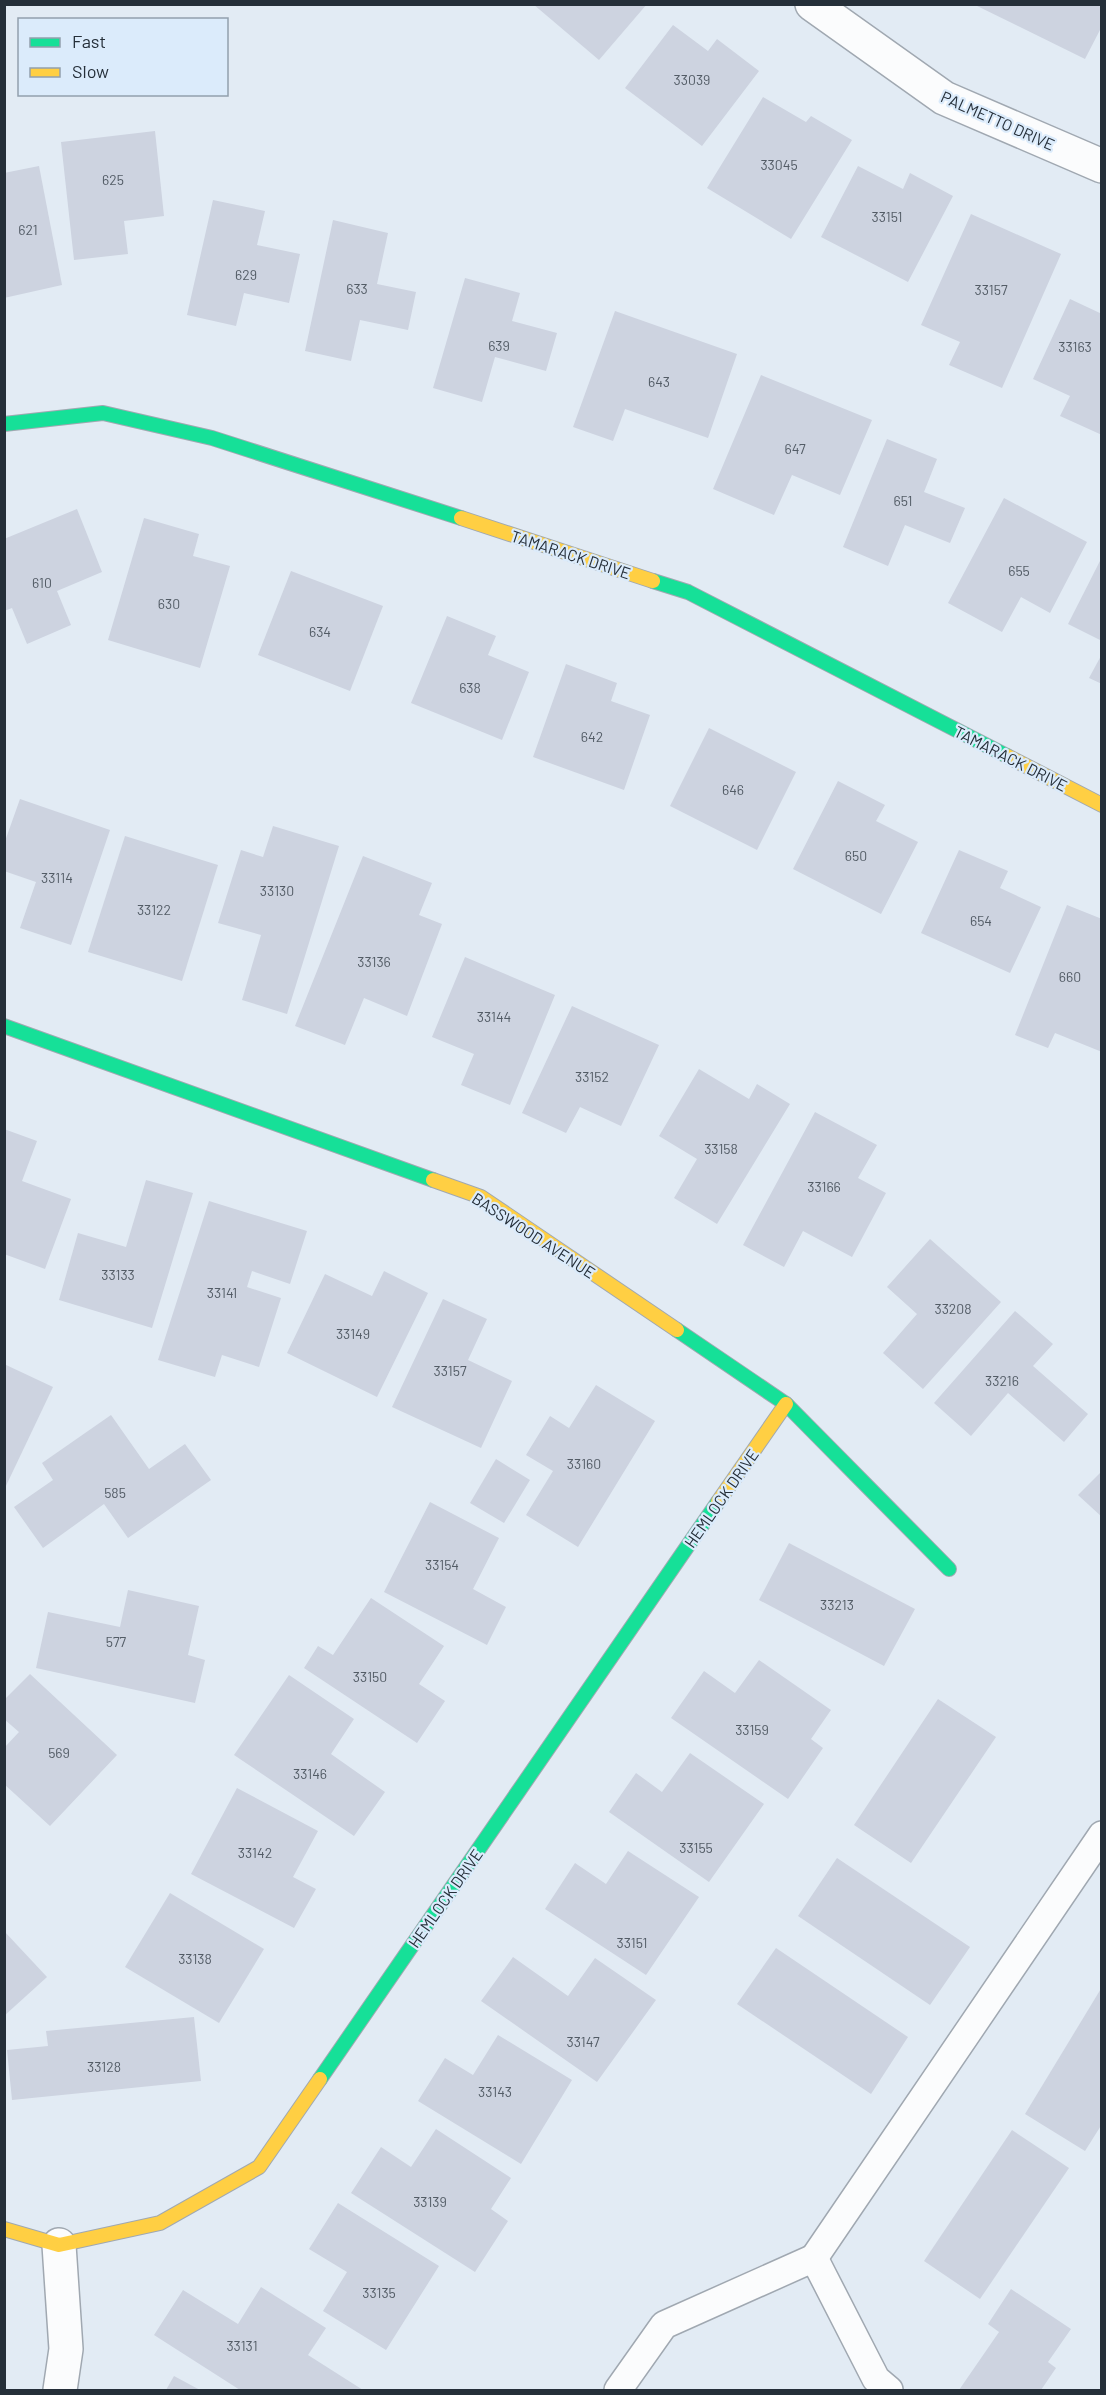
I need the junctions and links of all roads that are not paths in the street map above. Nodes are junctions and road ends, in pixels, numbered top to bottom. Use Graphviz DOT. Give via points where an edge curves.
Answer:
graph roads {
  1 [pos="812,4"];
  2 [pos="1101,166"];
  3 [pos="4,424"];
  4 [pos="1101,805"];
  5 [pos="4,1026"];
  6 [pos="786,1404"];
  7 [pos="949,1569"];
  8 [pos="1101,1835"];
  9 [pos="4,2229"];
  10 [pos="59,2245"];
  11 [pos="814,2258"];
  12 [pos="60,2391"];
  13 [pos="618,2391"];
  14 [pos="889,2391"];
  1 -- 2 [label="street, PALMETTO DRIVE" via="944,98"];
  3 -- 4 [label="street, TAMARACK DRIVE" via="103,413 212,438 688,592"];
  5 -- 6 [label="street, BASSWOOD AVENUE" via="481,1197"];
  6 -- 7 [label="street, BASSWOOD AVENUE"];
  6 -- 10 [label="street, HEMLOCK DRIVE" via="259,2167 160,2223"];
  8 -- 11 [label="lane"];
  9 -- 10 [label="street, HEMLOCK DRIVE"];
  10 -- 12 [label="street" via="66,2349"];
  11 -- 13 [label="lane" via="664,2325"];
  11 -- 14 [label="lane" via="876,2379"];
}
